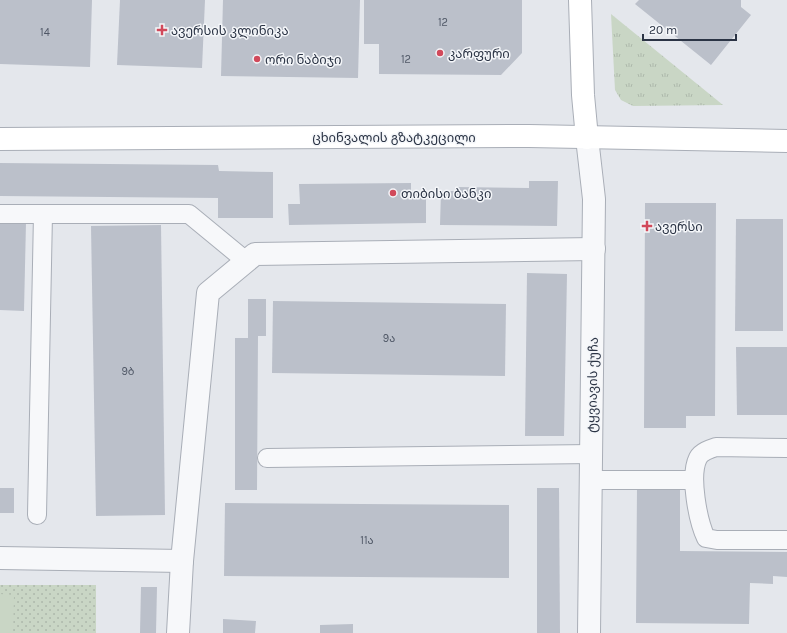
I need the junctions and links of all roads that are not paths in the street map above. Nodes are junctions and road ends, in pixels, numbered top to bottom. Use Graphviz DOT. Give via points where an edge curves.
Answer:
graph roads {
  1 [pos="580,0"];
  2 [pos="587,138"];
  3 [pos="0,139"];
  4 [pos="787,141"];
  5 [pos="0,214"];
  6 [pos="43,214"];
  7 [pos="594,249"];
  8 [pos="246,262"];
  9 [pos="787,448"];
  10 [pos="592,454"];
  11 [pos="267,458"];
  12 [pos="591,480"];
  13 [pos="694,480"];
  14 [pos="37,515"];
  15 [pos="787,540"];
  16 [pos="0,558"];
  17 [pos="182,561"];
  18 [pos="178,633"];
  19 [pos="589,633"];
  1 -- 2 [label="main road"];
  2 -- 3 [label="main road, ცხინვალის გზატკეცილი"];
  2 -- 4 [label="main road, ცხინვალის გზატკეცილი"];
  2 -- 7 [label="street, ტყვიავის ქუჩა" via="594,199"];
  5 -- 6 [label="lane"];
  6 -- 8 [label="lane" via="189,214"];
  6 -- 14 [label="lane"];
  7 -- 8 [label="street" via="255,254"];
  7 -- 10 [label="street, ტყვიავის ქუჩა"];
  8 -- 17 [label="street" via="208,293"];
  9 -- 13 [label="lane" via="716,447 707,450 698,458"];
  10 -- 11 [label="lane"];
  10 -- 12 [label="street, ტყვიავის ქუჩა"];
  12 -- 13 [label="lane"];
  12 -- 19 [label="street, ტყვიავის ქუჩა"];
  13 -- 15 [label="lane" via="701,527 706,538"];
  16 -- 17 [label="street"];
  17 -- 18 [label="street"];
}
